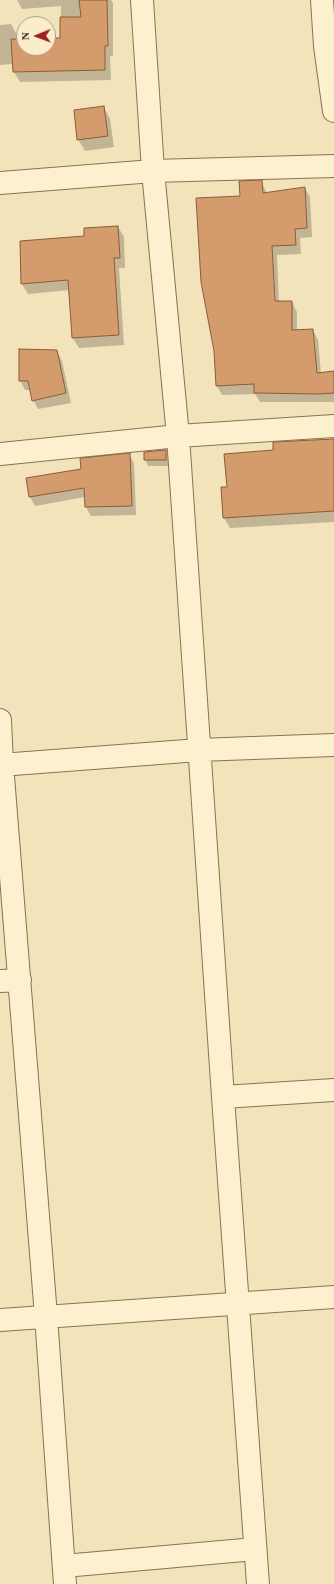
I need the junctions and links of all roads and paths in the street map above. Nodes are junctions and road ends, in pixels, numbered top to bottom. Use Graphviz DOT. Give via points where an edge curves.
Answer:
graph roads {
  1 [pos="142,0"];
  2 [pos="322,0"];
  3 [pos="329,46"];
  4 [pos="334,111"];
  5 [pos="334,166"];
  6 [pos="153,171"];
  7 [pos="0,183"];
  8 [pos="334,426"];
  9 [pos="178,436"];
  10 [pos="0,454"];
  11 [pos="0,720"];
  12 [pos="334,745"];
  13 [pos="199,750"];
  14 [pos="1,764"];
  15 [pos="10,980"];
  16 [pos="334,1090"];
  17 [pos="223,1097"];
  18 [pos="334,1297"];
  19 [pos="238,1304"];
  20 [pos="46,1316"];
  21 [pos="0,1320"];
  22 [pos="255,1549"];
  23 [pos="65,1575"];
  24 [pos="258,1584"];
  1 -- 6 [label="street"];
  2 -- 3 [label="street"];
  3 -- 4 [label="street"];
  5 -- 6 [label="street"];
  6 -- 7 [label="street"];
  6 -- 9 [label="street"];
  8 -- 9 [label="street"];
  9 -- 10 [label="street"];
  9 -- 13 [label="street"];
  11 -- 14 [label="street"];
  12 -- 13 [label="street"];
  13 -- 14 [label="street"];
  13 -- 17 [label="street"];
  14 -- 15 [label="street"];
  15 -- 20 [label="street"];
  16 -- 17 [label="street"];
  17 -- 19 [label="street"];
  18 -- 19 [label="street"];
  19 -- 20 [label="street"];
  19 -- 22 [label="street"];
  20 -- 21 [label="street"];
  20 -- 23 [label="street"];
  22 -- 23 [label="street"];
  22 -- 24 [label="street"];
}
